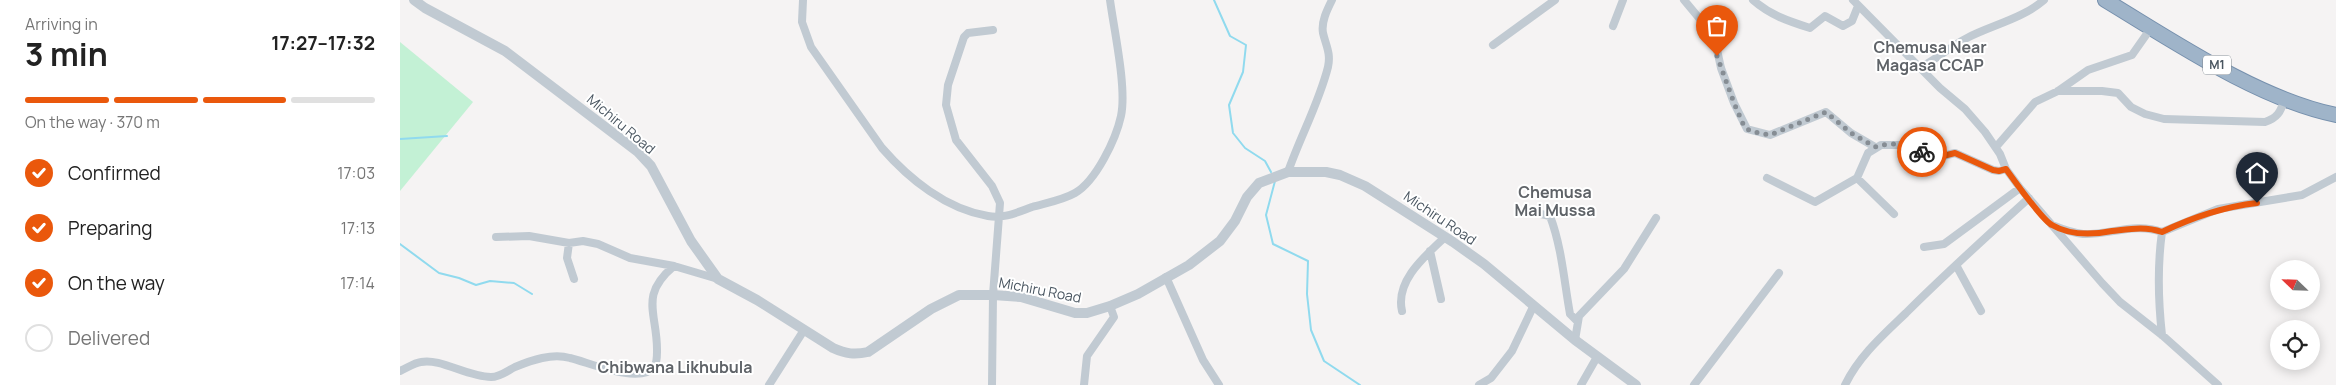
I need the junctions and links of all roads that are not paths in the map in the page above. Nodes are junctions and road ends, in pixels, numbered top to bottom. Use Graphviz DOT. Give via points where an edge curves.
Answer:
graph roads {
  1 [pos="414,0"];
  2 [pos="803,0"];
  3 [pos="1110,0"];
  4 [pos="1332,0"];
  5 [pos="1554,0"];
  6 [pos="1623,0"];
  7 [pos="1684,0"];
  8 [pos="1753,0"];
  9 [pos="2044,0"];
  10 [pos="2105,0"];
  11 [pos="1856,3"];
  12 [pos="1612,26"];
  13 [pos="2151,28"];
  14 [pos="993,30"];
  15 [pos="1493,45"];
  16 [pos="1921,68"];
  17 [pos="2058,91"];
  18 [pos="2284,100"];
  19 [pos="2336,115"];
  20 [pos="1875,147"];
  21 [pos="1996,147"];
  22 [pos="2006,169"];
  23 [pos="1288,172"];
  24 [pos="2336,177"];
  25 [pos="1767,178"];
  26 [pos="1856,178"];
  27 [pos="2020,188"];
  28 [pos="2029,198"];
  29 [pos="1541,214"];
  30 [pos="1894,214"];
  31 [pos="1000,218"];
  32 [pos="1656,218"];
  33 [pos="2050,225"];
  34 [pos="2162,232"];
  35 [pos="496,237"];
  36 [pos="1445,237"];
  37 [pos="570,243"];
  38 [pos="1924,247"];
  39 [pos="1430,251"];
  40 [pos="1956,265"];
  41 [pos="674,266"];
  42 [pos="1778,273"];
  43 [pos="1166,278"];
  44 [pos="718,279"];
  45 [pos="574,280"];
  46 [pos="993,294"];
  47 [pos="1440,300"];
  48 [pos="1110,306"];
  49 [pos="1533,307"];
  50 [pos="1981,311"];
  51 [pos="1402,312"];
  52 [pos="1576,321"];
  53 [pos="804,330"];
  54 [pos="2162,335"];
  55 [pos="1575,340"];
  56 [pos="1596,357"];
  57 [pos="400,371"];
  58 [pos="769,385"];
  59 [pos="992,385"];
  60 [pos="1084,385"];
  61 [pos="1219,385"];
  62 [pos="1480,385"];
  63 [pos="1581,385"];
  64 [pos="1636,385"];
  65 [pos="1694,385"];
  66 [pos="1845,385"];
  67 [pos="2218,385"];
  1 -- 44 [label="street, Michiru Road" via="511,56 638,152 651,166 691,241"];
  2 -- 31 [label="street" via="802,22 811,48 890,158 910,177 942,198 981,215"];
  3 -- 31 [label="street" via="1123,105 1110,145 1089,181 1074,194"];
  4 -- 23 [label="street" via="1323,26 1330,52 1328,66"];
  5 -- 15 [label="street"];
  6 -- 12 [label="street"];
  7 -- 20 [label="street" via="1714,36 1721,68 1747,129 1770,135 1826,112 1851,133"];
  8 -- 11 [label="street" via="1765,11 1810,28 1825,16 1844,26 1852,21"];
  9 -- 16 [label="street" via="2018,16 1960,41"];
  10 -- 13 [label="highway, M1"];
  11 -- 16 [label="street"];
  13 -- 17 [label="street" via="2132,55 2088,70"];
  13 -- 18 [label="highway, M1"];
  14 -- 31 [label="street" via="968,33 964,37 948,85 946,105 956,140 998,196"];
  16 -- 21 [label="street" via="1965,109"];
  17 -- 18 [label="street" via="2118,93 2131,107 2145,114 2184,120 2265,122 2275,118"];
  17 -- 21 [label="street" via="2035,102"];
  18 -- 19 [label="highway, M1"];
  20 -- 22 [label="street" via="1902,144 1939,157 1955,153 1993,170"];
  20 -- 26 [label="street" via="1865,158"];
  21 -- 22 [label="street"];
  22 -- 27 [label="street"];
  23 -- 36 [label="street, Michiru Road" via="1326,172 1354,180"];
  23 -- 43 [label="street, Michiru Road" via="1259,182 1247,196 1225,236 1189,265"];
  24 -- 34 [label="street" via="2302,195 2218,209"];
  25 -- 26 [label="street" via="1816,202"];
  26 -- 30 [label="street"];
  27 -- 28 [label="street"];
  27 -- 38 [label="street" via="1944,244"];
  28 -- 33 [label="street"];
  28 -- 40 [label="street"];
  29 -- 52 [label="street" via="1550,216 1554,227 1562,254 1570,314"];
  31 -- 46 [label="street"];
  32 -- 52 [label="street" via="1624,268"];
  33 -- 34 [label="street" via="2082,234 2136,228"];
  33 -- 54 [label="street" via="2114,296"];
  34 -- 54 [label="street" via="2157,264"];
  35 -- 37 [label="street" via="536,237"];
  36 -- 39 [label="street"];
  36 -- 49 [label="street, Michiru Road" via="1484,264"];
  37 -- 41 [label="street" via="598,244 630,258"];
  37 -- 45 [label="street" via="567,258"];
  39 -- 47 [label="street"];
  39 -- 51 [label="street" via="1417,264 1406,283 1400,305"];
  40 -- 50 [label="street"];
  40 -- 66 [label="street" via="1872,347 1854,367"];
  41 -- 44 [label="street"];
  41 -- 57 [label="street" via="662,276 651,298 657,359 648,372 617,372 570,357 554,356 540,358 491,377 436,362 418,362"];
  42 -- 65 [label="street"];
  43 -- 48 [label="street, Michiru Road"];
  43 -- 61 [label="street" via="1203,360"];
  44 -- 53 [label="street, Michiru Road"];
  46 -- 48 [label="street, Michiru Road" via="1021,297 1075,313 1088,313"];
  46 -- 53 [label="street, Michiru Road" via="959,295 945,300 888,340 859,354 840,351"];
  46 -- 59 [label="street"];
  48 -- 60 [label="street" via="1114,317 1087,356"];
  49 -- 55 [label="street, Michiru Road"];
  49 -- 62 [label="street" via="1512,351 1491,378"];
  52 -- 55 [label="street"];
  53 -- 58 [label="street"];
  54 -- 67 [label="street"];
  55 -- 56 [label="street, Michiru Road"];
  56 -- 63 [label="street"];
  56 -- 64 [label="street, Michiru Road"];
}
